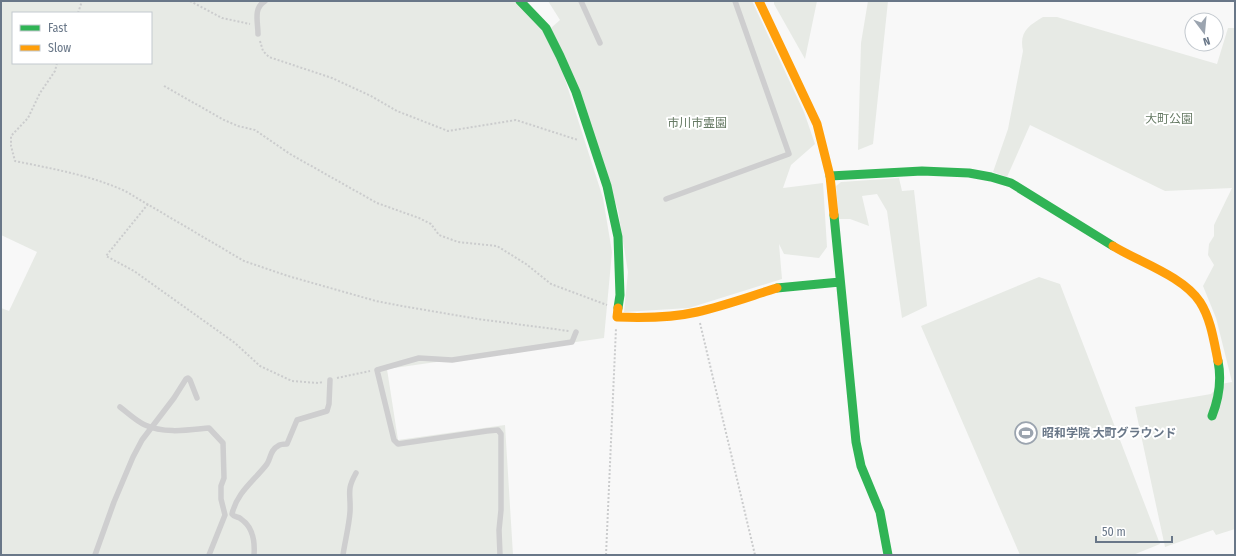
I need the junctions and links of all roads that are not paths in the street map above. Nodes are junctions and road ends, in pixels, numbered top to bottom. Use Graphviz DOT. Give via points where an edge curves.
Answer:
graph roads {
  1 [pos="265,1"];
  2 [pos="520,1"];
  3 [pos="581,1"];
  4 [pos="735,1"];
  5 [pos="759,1"];
  6 [pos="258,34"];
  7 [pos="600,43"];
  8 [pos="830,176"];
  9 [pos="666,199"];
  10 [pos="840,282"];
  11 [pos="576,332"];
  12 [pos="330,380"];
  13 [pos="197,398"];
  14 [pos="120,407"];
  15 [pos="1212,416"];
  16 [pos="152,428"];
  17 [pos="356,473"];
  18 [pos="95,555"];
  19 [pos="209,555"];
  20 [pos="254,555"];
  21 [pos="343,555"];
  22 [pos="500,555"];
  23 [pos="888,555"];
  1 -- 6 [label="lane" via="260,4 257,16"];
  2 -- 10 [label="street" via="546,28 553,42 576,92 607,186 618,237 620,295 617,313 649,318 697,312 784,286"];
  3 -- 7 [label="lane"];
  4 -- 9 [label="lane" via="789,154"];
  5 -- 8 [label="street" via="818,124"];
  8 -- 10 [label="street"];
  8 -- 15 [label="street" via="929,172 976,174 998,178 1011,183 1119,250 1182,284 1204,308 1220,366 1218,403"];
  10 -- 23 [label="street" via="856,442 861,466 880,512"];
  11 -- 22 [label="lane" via="572,342 452,360 419,358 377,370 394,440 398,444 487,431 498,430 501,434"];
  12 -- 20 [label="lane" via="329,404 326,411 297,420 287,444 278,446 271,452 268,463 248,483 234,507 232,514 240,518 255,541"];
  13 -- 16 [label="lane" via="190,380 186,379"];
  14 -- 16 [label="lane"];
  16 -- 18 [label="lane" via="142,440 122,482"];
  16 -- 19 [label="lane" via="176,431 208,428 223,443 224,478 221,499 225,514"];
  17 -- 21 [label="lane" via="348,494 350,512"];
}
